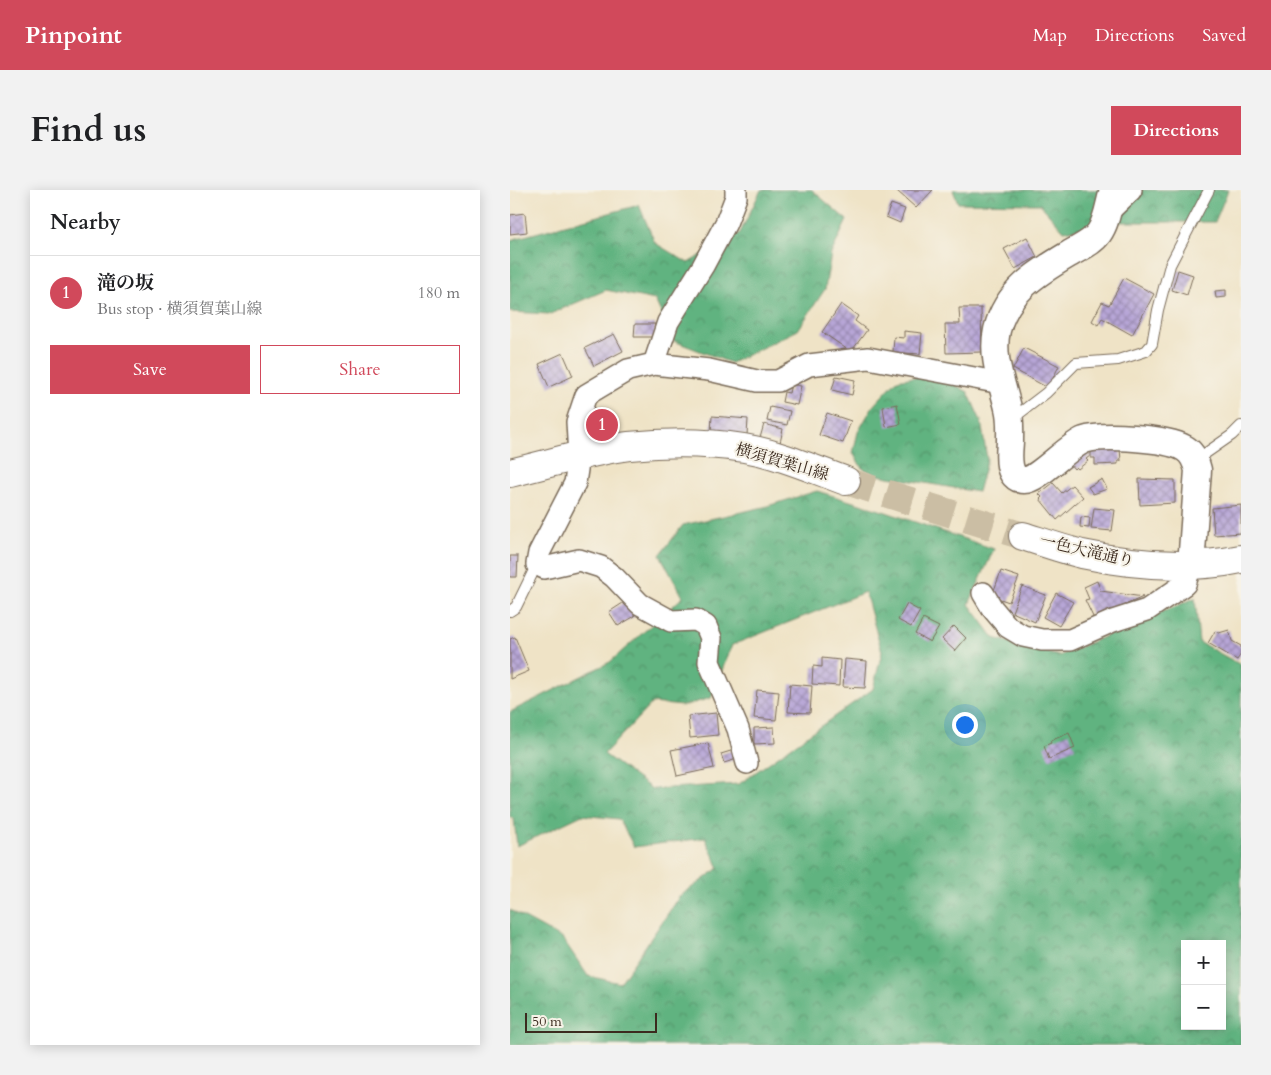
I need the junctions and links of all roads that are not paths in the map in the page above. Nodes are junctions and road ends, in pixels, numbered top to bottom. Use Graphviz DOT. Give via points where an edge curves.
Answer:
graph roads {
  1 [pos="736,190"];
  2 [pos="1113,190"];
  3 [pos="1131,190"];
  4 [pos="1209,190"];
  5 [pos="1105,215"];
  6 [pos="654,364"];
  7 [pos="1001,383"];
  8 [pos="1010,421"];
  9 [pos="1241,426"];
  10 [pos="579,456"];
  11 [pos="1196,460"];
  12 [pos="510,473"];
  13 [pos="846,481"];
  14 [pos="1023,536"];
  15 [pos="1241,559"];
  16 [pos="537,564"];
  17 [pos="1190,565"];
  18 [pos="983,593"];
  19 [pos="510,611"];
  20 [pos="747,763"];
  1 -- 6 [label="street" via="726,222 668,322"];
  2 -- 5 [label="street"];
  3 -- 5 [label="street"];
  4 -- 8 [label="lane" via="1170,265 1152,344 1146,351 1118,360 1076,363"];
  5 -- 7 [label="street" via="1100,232 1091,241 1037,273 1018,289 1006,307 998,330 995,355"];
  6 -- 7 [label="street" via="709,370 757,381 778,381 809,365 868,358"];
  6 -- 10 [label="street" via="628,370 586,396 577,422"];
  7 -- 8 [label="street"];
  8 -- 11 [label="street" via="1010,468 1023,480 1032,478 1069,448 1100,436 1165,441 1185,448"];
  9 -- 11 [label="lane"];
  10 -- 12 [label="main road, 横須賀葉山線"];
  10 -- 13 [label="main road, 横須賀葉山線" via="628,446 713,444 778,457"];
  10 -- 16 [label="street" via="575,483 539,553"];
  11 -- 17 [label="street" via="1198,470"];
  14 -- 17 [label="main road, 一色大滝通り" via="1089,555 1141,564"];
  15 -- 17 [label="main road, 一色大滝通り"];
  16 -- 19 [label="lane" via="516,607"];
  16 -- 20 [label="street" via="544,568 579,560 601,567 640,604 670,621 696,620 706,626 711,638 709,662 738,729"];
  17 -- 18 [label="street" via="1184,584 1146,610 1070,640 1023,636 1008,627"];
}
